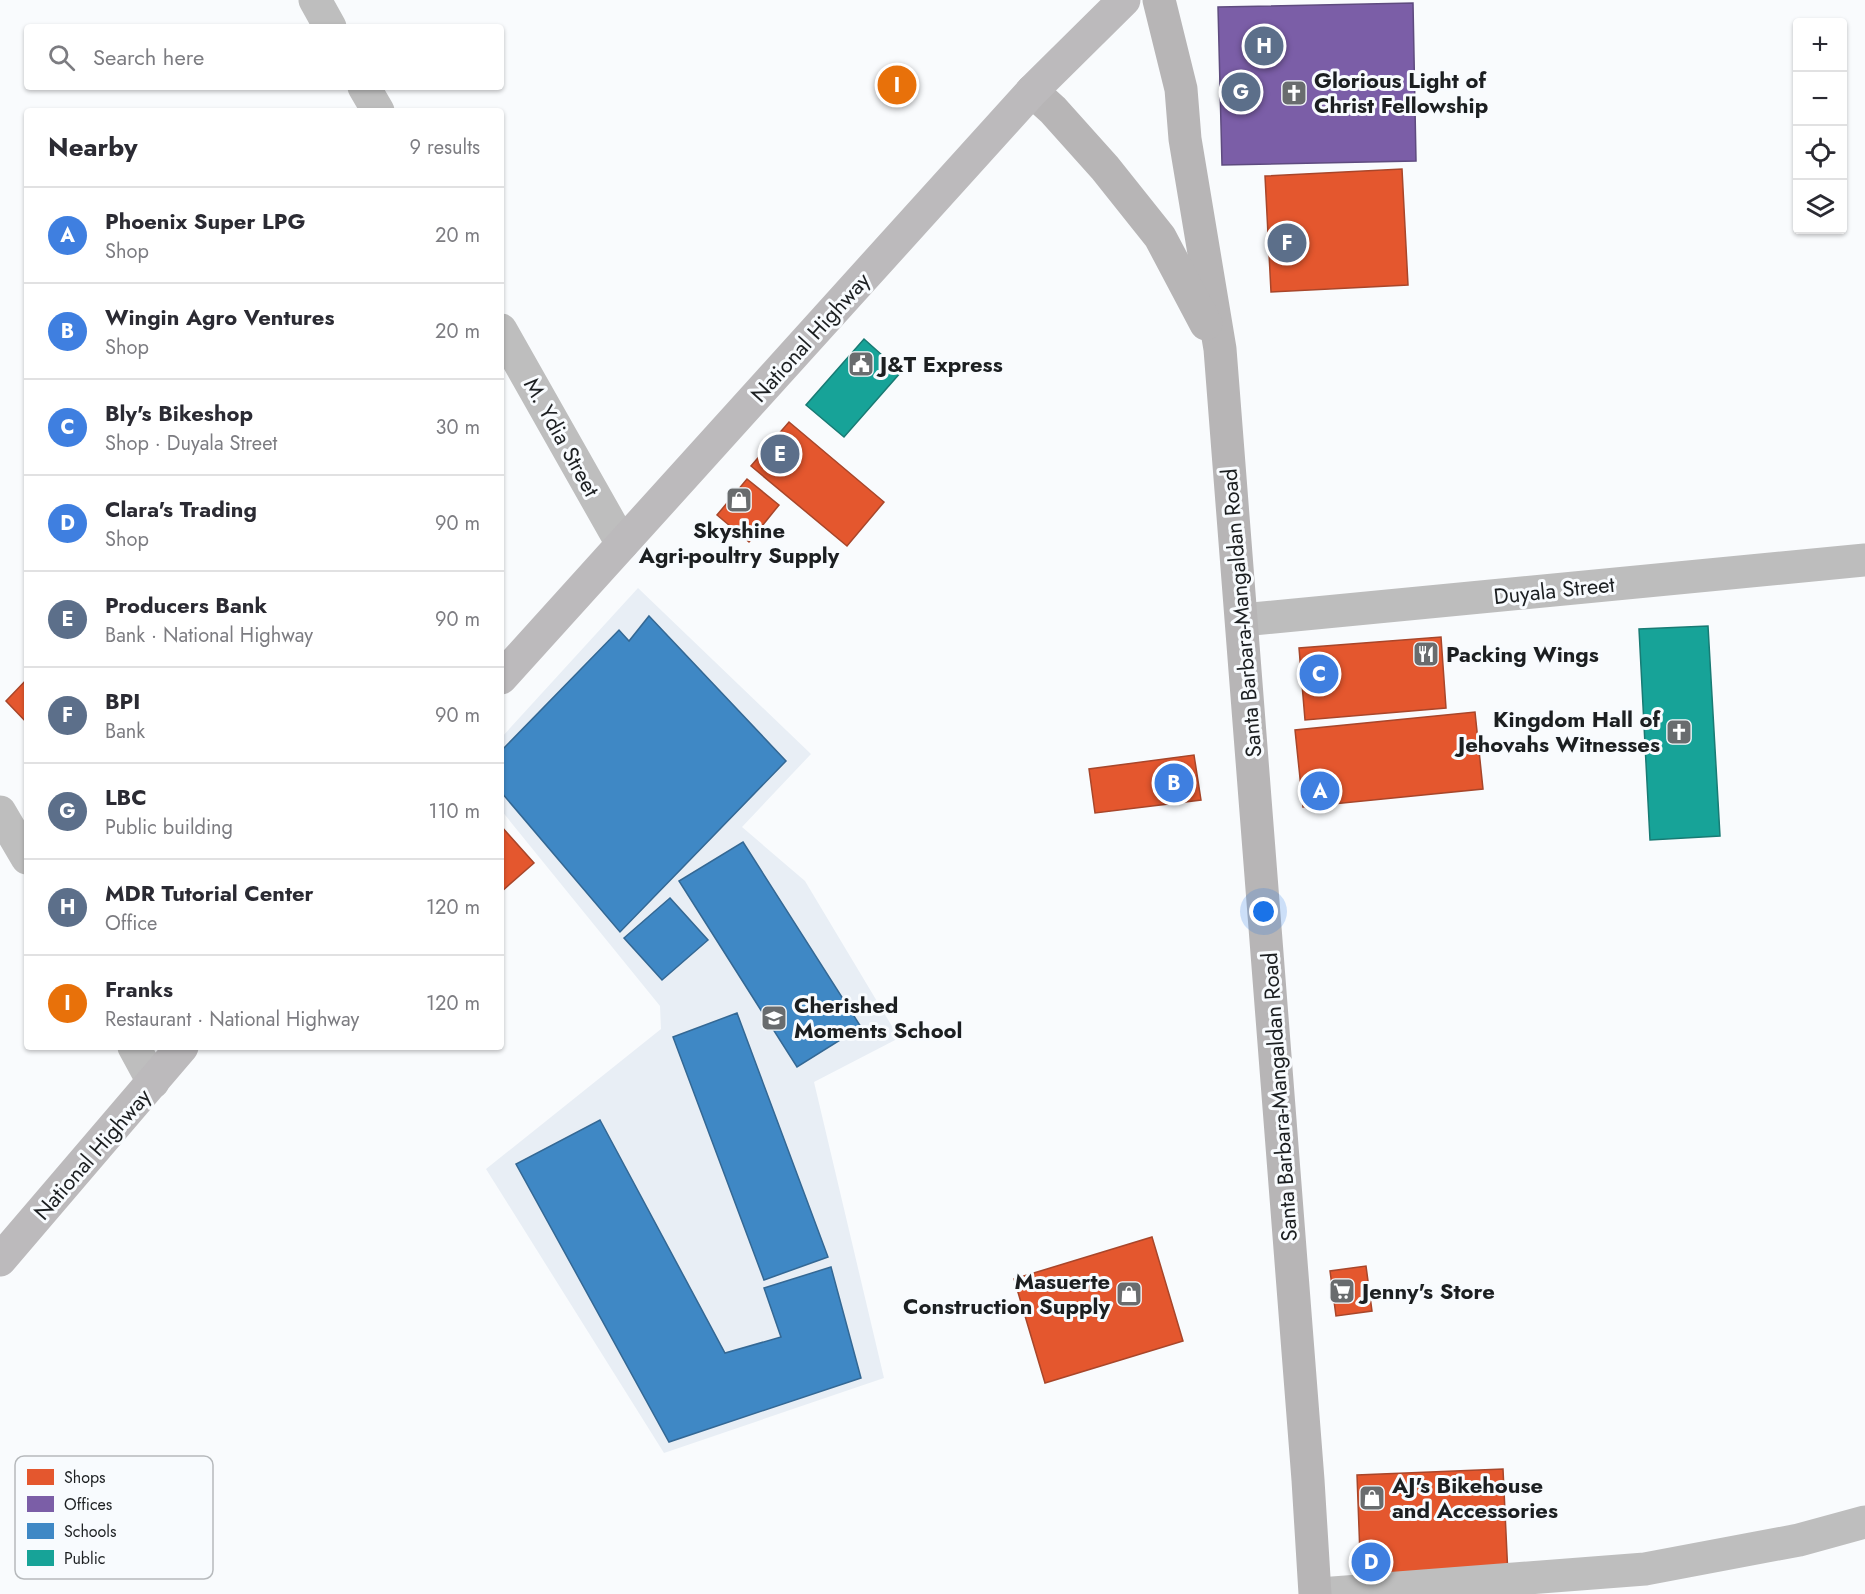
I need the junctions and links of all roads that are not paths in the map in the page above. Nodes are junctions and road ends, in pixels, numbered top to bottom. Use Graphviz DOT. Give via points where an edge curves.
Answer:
graph roads {
  1 [pos="315,0"];
  2 [pos="1124,0"];
  3 [pos="1159,0"];
  4 [pos="328,24"];
  5 [pos="366,90"];
  6 [pos="1032,91"];
  7 [pos="376,108"];
  8 [pos="504,335"];
  9 [pos="1220,350"];
  10 [pos="622,544"];
  11 [pos="1865,560"];
  12 [pos="1242,620"];
  13 [pos="504,675"];
  14 [pos="0,812"];
  15 [pos="24,853"];
  16 [pos="136,1050"];
  17 [pos="180,1050"];
  18 [pos="153,1082"];
  19 [pos="0,1260"];
  20 [pos="1865,1522"];
  21 [pos="1315,1594"];
  22 [pos="1320,1594"];
  1 -- 4 [label="street"];
  2 -- 6 [label="highway, National Highway"];
  3 -- 9 [label="main road, Santa Barbara-Mangaldan Road" via="1181,89 1185,139"];
  5 -- 7 [label="street"];
  6 -- 9 [label="main road, Santa Barbara-Mangaldan Road" via="1105,168 1160,237"];
  6 -- 10 [label="highway, National Highway"];
  8 -- 10 [label="street, M. Ydia Street"];
  9 -- 12 [label="main road, Santa Barbara-Mangaldan Road"];
  10 -- 13 [label="highway, National Highway"];
  11 -- 12 [label="street, Duyala Street"];
  12 -- 21 [label="main road, Santa Barbara-Mangaldan Road"];
  14 -- 15 [label="street"];
  16 -- 18 [label="street"];
  17 -- 18 [label="highway, National Highway"];
  18 -- 19 [label="highway, National Highway"];
  20 -- 22 [label="street" via="1798,1540 1645,1569"];
}
